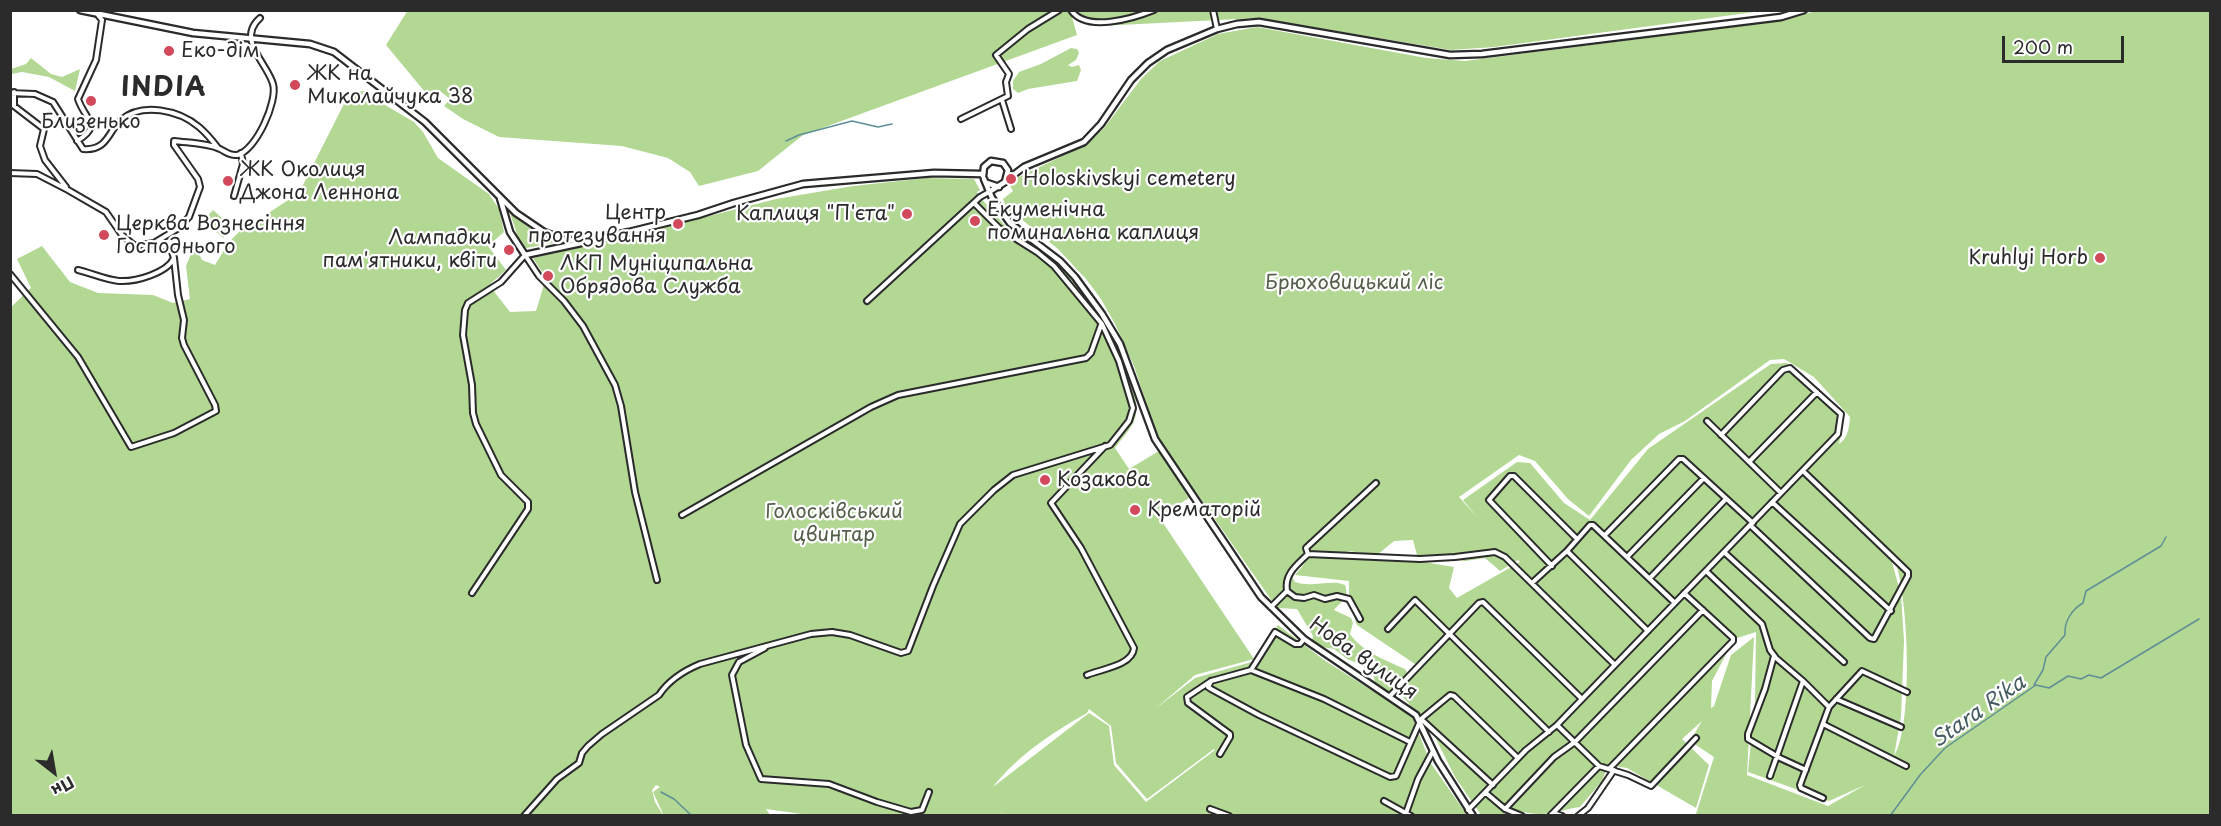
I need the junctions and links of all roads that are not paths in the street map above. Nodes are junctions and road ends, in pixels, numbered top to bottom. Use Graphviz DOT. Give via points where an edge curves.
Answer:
graph roads {
  1 [pos="1059,10"];
  2 [pos="1071,10"];
  3 [pos="1154,10"];
  4 [pos="1214,10"];
  5 [pos="1804,10"];
  6 [pos="83,11"];
  7 [pos="98,15"];
  8 [pos="260,18"];
  9 [pos="1217,29"];
  10 [pos="251,37"];
  11 [pos="12,92"];
  12 [pos="1002,100"];
  13 [pos="961,119"];
  14 [pos="1011,129"];
  15 [pos="77,141"];
  16 [pos="218,148"];
  17 [pos="241,153"];
  18 [pos="1003,163"];
  19 [pos="1024,167"];
  20 [pos="10,173"];
  21 [pos="983,177"];
  22 [pos="1008,179"];
  23 [pos="999,187"];
  24 [pos="68,190"];
  25 [pos="989,192"];
  26 [pos="234,196"];
  27 [pos="500,198"];
  28 [pos="974,203"];
  29 [pos="587,241"];
  30 [pos="154,243"];
  31 [pos="525,255"];
  32 [pos="174,258"];
  33 [pos="78,270"];
  34 [pos="10,274"];
  35 [pos="867,301"];
  36 [pos="1102,324"];
  37 [pos="1817,392"];
  38 [pos="1707,421"];
  39 [pos="1721,435"];
  40 [pos="1105,446"];
  41 [pos="1749,462"];
  42 [pos="1803,471"];
  43 [pos="1704,478"];
  44 [pos="1376,483"];
  45 [pos="1781,493"];
  46 [pos="1726,499"];
  47 [pos="1773,502"];
  48 [pos="682,515"];
  49 [pos="1751,524"];
  50 [pos="1605,535"];
  51 [pos="1578,539"];
  52 [pos="1566,551"];
  53 [pos="1724,552"];
  54 [pos="1308,555"];
  55 [pos="1628,556"];
  56 [pos="1552,566"];
  57 [pos="1706,571"];
  58 [pos="1650,578"];
  59 [pos="657,580"];
  60 [pos="1532,583"];
  61 [pos="1287,591"];
  62 [pos="472,593"];
  63 [pos="1684,593"];
  64 [pos="1675,603"];
  65 [pos="1270,608"];
  66 [pos="1703,610"];
  67 [pos="1891,611"];
  68 [pos="1360,619"];
  69 [pos="1388,628"];
  70 [pos="1648,631"];
  71 [pos="1450,634"];
  72 [pos="1304,639"];
  73 [pos="773,644"];
  74 [pos="1774,655"];
  75 [pos="1844,662"];
  76 [pos="1615,665"];
  77 [pos="1251,670"];
  78 [pos="1087,675"];
  79 [pos="1210,681"];
  80 [pos="1803,681"];
  81 [pos="1907,692"];
  82 [pos="1390,696"];
  83 [pos="1582,699"];
  84 [pos="1836,699"];
  85 [pos="1829,707"];
  86 [pos="1419,719"];
  87 [pos="1823,724"];
  88 [pos="1557,725"];
  89 [pos="1901,727"];
  90 [pos="1549,732"];
  91 [pos="1696,738"];
  92 [pos="1410,742"];
  93 [pos="1575,742"];
  94 [pos="1433,751"];
  95 [pos="1220,754"];
  96 [pos="1777,756"];
  97 [pos="1518,758"];
  98 [pos="1599,766"];
  99 [pos="1906,766"];
  100 [pos="1609,769"];
  101 [pos="1614,770"];
  102 [pos="1806,770"];
  103 [pos="1770,776"];
  104 [pos="1493,786"];
  105 [pos="929,792"];
  106 [pos="1486,793"];
  107 [pos="1823,798"];
  108 [pos="1384,801"];
  109 [pos="1210,809"];
  110 [pos="1505,809"];
  111 [pos="922,810"];
  112 [pos="1468,810"];
  113 [pos="1406,813"];
  114 [pos="1551,814"];
  115 [pos="1518,815"];
  116 [pos="524,816"];
  117 [pos="927,816"];
  118 [pos="1229,816"];
  119 [pos="1411,816"];
  120 [pos="1473,816"];
  121 [pos="1562,816"];
  122 [pos="1578,816"];
  1 -- 12 [label="street" via="996,55 1009,74 1008,96"];
  2 -- 3 [label="street" via="1081,19 1103,23"];
  4 -- 9 [label="street"];
  5 -- 9 [label="street" via="1758,20 1482,54 1450,55 1259,22"];
  6 -- 7 [label="street"];
  7 -- 10 [label="street" via="193,33"];
  7 -- 15 [label="street" via="102,24 96,60 78,99 91,127"];
  8 -- 10 [label="street"];
  9 -- 19 [label="street" via="1167,50 1148,63 1084,142"];
  10 -- 17 [label="street" via="273,85 274,96 260,134"];
  10 -- 27 [label="street" via="310,44 334,52 425,122"];
  11 -- 15 [label="street" via="35,94 53,102"];
  11 -- 24 [label="street" via="14,106 44,129 40,146 45,160"];
  12 -- 13 [label="street"];
  12 -- 14 [label="street"];
  15 -- 16 [label="street" via="83,149 97,147 109,139 123,118 136,111 150,110 189,120"];
  16 -- 17 [label="street" via="229,154"];
  16 -- 30 [label="street" via="174,141 200,187 189,217"];
  17 -- 26 [label="street" via="243,164"];
  18 -- 19 [label="street"];
  18 -- 21 [label="street" via="991,161 984,167"];
  18 -- 22 [label="street"];
  19 -- 22 [label="street"];
  20 -- 24 [label="street" via="37,174"];
  21 -- 23 [label="street" via="990,185"];
  21 -- 25 [label="street, Нова вулиця"];
  21 -- 29 [label="street" via="934,173 803,184 698,216"];
  22 -- 23 [label="street"];
  23 -- 25 [label="street"];
  24 -- 30 [label="street" via="106,212 131,244"];
  25 -- 28 [label="street"];
  25 -- 65 [label="street, Нова вулиця" via="1010,224 1060,261 1102,314 1126,360 1155,439"];
  27 -- 29 [label="street" via="544,232 564,240"];
  27 -- 31 [label="street" via="510,232"];
  28 -- 35 [label="street"];
  28 -- 36 [label="street" via="999,228 1054,266"];
  29 -- 31 [label="street"];
  30 -- 32 [label="street" via="171,249"];
  31 -- 59 [label="street" via="583,326 615,385 634,492"];
  31 -- 62 [label="street" via="501,282 468,303 465,310 464,342 476,424 501,476 528,502 528,509"];
  32 -- 33 [label="street" via="166,268 120,281"];
  32 -- 34 [label="street" via="184,320 182,338 216,411 174,433 131,447 78,357"];
  36 -- 40 [label="street" via="1119,361 1133,408 1130,421"];
  36 -- 48 [label="street" via="1086,358 891,398"];
  37 -- 39 [label="street" via="1790,368 1783,370"];
  37 -- 41 [label="street"];
  37 -- 42 [label="street" via="1841,414 1838,434"];
  38 -- 39 [label="street"];
  39 -- 41 [label="street"];
  40 -- 73 [label="street" via="1013,475 960,524 905,653 832,632"];
  40 -- 78 [label="street" via="1051,503 1134,648 1125,662"];
  41 -- 45 [label="street"];
  42 -- 45 [label="street"];
  42 -- 67 [label="street" via="1908,572"];
  43 -- 46 [label="street"];
  43 -- 50 [label="street" via="1679,459"];
  43 -- 55 [label="street"];
  44 -- 54 [label="street" via="1306,549"];
  45 -- 47 [label="street"];
  46 -- 49 [label="street"];
  46 -- 58 [label="street"];
  47 -- 49 [label="street"];
  47 -- 67 [label="street"];
  49 -- 53 [label="street"];
  49 -- 67 [label="street" via="1870,638 1874,639"];
  50 -- 51 [label="street" via="1590,525"];
  50 -- 55 [label="street"];
  51 -- 52 [label="street"];
  51 -- 56 [label="street" via="1510,476 1490,502"];
  52 -- 56 [label="street"];
  52 -- 70 [label="street"];
  53 -- 57 [label="street"];
  53 -- 75 [label="street"];
  54 -- 60 [label="street" via="1420,559 1495,552"];
  54 -- 61 [label="street" via="1293,568 1285,582"];
  55 -- 58 [label="street"];
  56 -- 60 [label="street"];
  57 -- 63 [label="street"];
  57 -- 74 [label="street" via="1762,624"];
  58 -- 64 [label="street"];
  60 -- 76 [label="street"];
  61 -- 65 [label="street"];
  61 -- 68 [label="street" via="1295,597 1349,599"];
  63 -- 64 [label="street"];
  63 -- 66 [label="street"];
  64 -- 70 [label="street"];
  65 -- 72 [label="street, Нова вулиця"];
  66 -- 93 [label="street"];
  66 -- 100 [label="street" via="1733,641"];
  69 -- 71 [label="street" via="1415,600"];
  70 -- 76 [label="street"];
  71 -- 82 [label="street"];
  71 -- 83 [label="street" via="1483,602"];
  71 -- 90 [label="street"];
  72 -- 77 [label="street" via="1295,644 1275,632"];
  72 -- 82 [label="street, Нова вулиця"];
  73 -- 111 [label="street" via="747,656 732,675 746,745 761,779 829,784 911,812"];
  73 -- 116 [label="street" via="684,671 659,695 588,746 579,763 557,780"];
  74 -- 80 [label="street"];
  74 -- 96 [label="street" via="1748,739"];
  76 -- 83 [label="street"];
  77 -- 79 [label="street"];
  77 -- 92 [label="street" via="1323,699"];
  79 -- 92 [label="street" via="1208,687 1259,716 1390,777 1396,776"];
  79 -- 95 [label="street" via="1186,699 1230,734"];
  80 -- 85 [label="street"];
  80 -- 96 [label="street"];
  81 -- 84 [label="street" via="1862,671"];
  82 -- 86 [label="street, Нова вулиця"];
  83 -- 88 [label="street"];
  84 -- 85 [label="street"];
  84 -- 89 [label="street"];
  85 -- 87 [label="street"];
  86 -- 92 [label="street"];
  86 -- 94 [label="street, Нова вулиця"];
  86 -- 97 [label="street" via="1446,697 1454,696"];
  86 -- 104 [label="street"];
  87 -- 99 [label="street"];
  87 -- 102 [label="street"];
  88 -- 90 [label="street"];
  88 -- 93 [label="street"];
  90 -- 97 [label="street"];
  91 -- 101 [label="street" via="1651,786"];
  93 -- 98 [label="street"];
  93 -- 110 [label="street" via="1549,762"];
  94 -- 112 [label="street, Нова вулиця"];
  94 -- 113 [label="street"];
  96 -- 102 [label="street"];
  96 -- 103 [label="street"];
  97 -- 104 [label="street"];
  98 -- 100 [label="street"];
  98 -- 114 [label="street"];
  100 -- 101 [label="street"];
  101 -- 122 [label="street"];
  102 -- 107 [label="street" via="1800,788"];
  104 -- 106 [label="street"];
  105 -- 111 [label="street"];
  106 -- 110 [label="street"];
  106 -- 112 [label="street"];
  108 -- 113 [label="street"];
  109 -- 118 [label="street"];
  110 -- 115 [label="street"];
  111 -- 117 [label="street"];
  112 -- 120 [label="street, Нова вулиця"];
  113 -- 119 [label="street"];
  114 -- 121 [label="street"];
}
